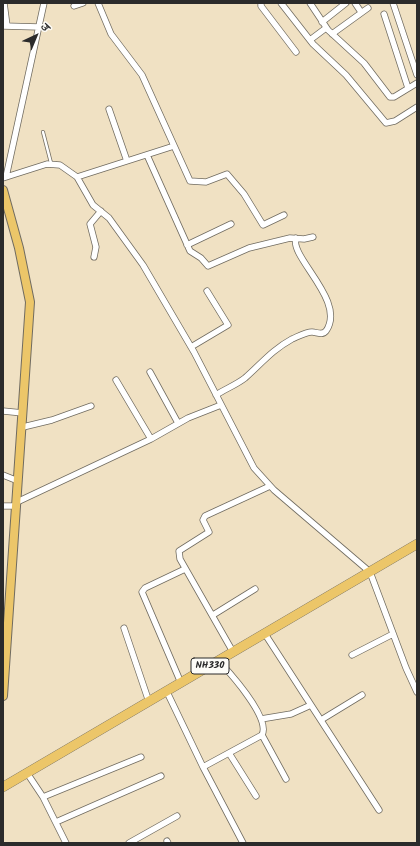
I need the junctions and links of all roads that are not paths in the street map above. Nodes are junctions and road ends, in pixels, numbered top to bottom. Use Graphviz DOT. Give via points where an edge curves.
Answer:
graph roads {
  1 [pos="4,3"];
  2 [pos="44,3"];
  3 [pos="83,3"];
  4 [pos="98,3"];
  5 [pos="261,3"];
  6 [pos="281,3"];
  7 [pos="310,3"];
  8 [pos="346,3"];
  9 [pos="355,3"];
  10 [pos="393,3"];
  11 [pos="74,6"];
  12 [pos="368,8"];
  13 [pos="361,12"];
  14 [pos="384,14"];
  15 [pos="324,25"];
  16 [pos="5,26"];
  17 [pos="39,27"];
  18 [pos="332,34"];
  19 [pos="310,40"];
  20 [pos="296,52"];
  21 [pos="417,75"];
  22 [pos="417,83"];
  23 [pos="408,88"];
  24 [pos="417,107"];
  25 [pos="109,109"];
  26 [pos="43,132"];
  27 [pos="174,146"];
  28 [pos="147,155"];
  29 [pos="127,161"];
  30 [pos="51,164"];
  31 [pos="4,177"];
  32 [pos="77,177"];
  33 [pos="3,190"];
  34 [pos="101,212"];
  35 [pos="284,215"];
  36 [pos="231,224"];
  37 [pos="313,237"];
  38 [pos="296,238"];
  39 [pos="187,245"];
  40 [pos="94,257"];
  41 [pos="207,291"];
  42 [pos="191,347"];
  43 [pos="150,372"];
  44 [pos="116,380"];
  45 [pos="216,395"];
  46 [pos="91,406"];
  47 [pos="221,406"];
  48 [pos="3,411"];
  49 [pos="24,413"];
  50 [pos="178,423"];
  51 [pos="22,428"];
  52 [pos="151,439"];
  53 [pos="3,476"];
  54 [pos="18,480"];
  55 [pos="270,486"];
  56 [pos="17,504"];
  57 [pos="3,506"];
  58 [pos="417,544"];
  59 [pos="185,568"];
  60 [pos="370,572"];
  61 [pos="255,589"];
  62 [pos="6,609"];
  63 [pos="213,614"];
  64 [pos="124,628"];
  65 [pos="264,634"];
  66 [pos="393,634"];
  67 [pos="233,652"];
  68 [pos="352,655"];
  69 [pos="219,660"];
  70 [pos="4,673"];
  71 [pos="181,683"];
  72 [pos="167,692"];
  73 [pos="417,692"];
  74 [pos="362,695"];
  75 [pos="3,696"];
  76 [pos="149,702"];
  77 [pos="311,705"];
  78 [pos="261,719"];
  79 [pos="321,720"];
  80 [pos="262,735"];
  81 [pos="229,753"];
  82 [pos="140,757"];
  83 [pos="203,767"];
  84 [pos="27,773"];
  85 [pos="160,776"];
  86 [pos="286,779"];
  87 [pos="3,787"];
  88 [pos="256,796"];
  89 [pos="43,797"];
  90 [pos="379,810"];
  91 [pos="177,816"];
  92 [pos="56,822"];
  93 [pos="66,843"];
  94 [pos="129,843"];
  95 [pos="243,843"];
  1 -- 16 [label="street"];
  2 -- 17 [label="street"];
  3 -- 11 [label="street"];
  4 -- 27 [label="street" via="111,34 142,75"];
  5 -- 20 [label="street"];
  6 -- 19 [label="street"];
  7 -- 15 [label="street"];
  8 -- 15 [label="street"];
  9 -- 13 [label="street"];
  10 -- 21 [label="street"];
  12 -- 13 [label="street"];
  13 -- 18 [label="street"];
  14 -- 23 [label="street"];
  15 -- 18 [label="street"];
  15 -- 19 [label="street"];
  16 -- 17 [label="street"];
  17 -- 31 [label="street"];
  18 -- 23 [label="street" via="364,63 390,97"];
  19 -- 24 [label="street" via="346,75 386,122 395,121"];
  22 -- 23 [label="street"];
  25 -- 29 [label="street"];
  26 -- 30 [label="lane"];
  27 -- 28 [label="street"];
  27 -- 35 [label="street" via="192,182 206,182 227,174 244,194 263,225"];
  28 -- 29 [label="street"];
  28 -- 39 [label="street"];
  29 -- 32 [label="street"];
  30 -- 31 [label="street"];
  30 -- 32 [label="street" via="60,165"];
  32 -- 34 [label="street" via="93,205"];
  33 -- 49 [label="main road" via="30,302"];
  34 -- 40 [label="street" via="90,224 96,247"];
  34 -- 42 [label="street" via="117,228 143,265"];
  36 -- 39 [label="street"];
  37 -- 38 [label="street"];
  38 -- 39 [label="street" via="249,248 208,266 199,256 192,253"];
  38 -- 45 [label="street" via="295,245 319,283 331,315 326,330 321,334 308,333 279,346 243,379"];
  41 -- 42 [label="street" via="228,325"];
  42 -- 45 [label="street"];
  43 -- 50 [label="street"];
  44 -- 52 [label="street"];
  45 -- 47 [label="street"];
  46 -- 51 [label="street"];
  47 -- 50 [label="street"];
  47 -- 55 [label="street" via="254,468"];
  48 -- 49 [label="street"];
  49 -- 51 [label="main road"];
  50 -- 52 [label="street"];
  51 -- 54 [label="main road"];
  52 -- 56 [label="street"];
  53 -- 54 [label="street"];
  54 -- 56 [label="main road"];
  55 -- 59 [label="street" via="203,517 209,532 179,551"];
  55 -- 60 [label="street"];
  56 -- 57 [label="street"];
  56 -- 62 [label="main road"];
  58 -- 60 [label="highway, NH330"];
  59 -- 63 [label="street"];
  59 -- 71 [label="street" via="145,588 142,592"];
  60 -- 65 [label="highway, NH330"];
  60 -- 66 [label="street"];
  61 -- 63 [label="street"];
  62 -- 70 [label="main road"];
  63 -- 67 [label="street"];
  64 -- 76 [label="street"];
  65 -- 67 [label="highway, NH330"];
  65 -- 77 [label="street"];
  66 -- 68 [label="street"];
  66 -- 73 [label="street"];
  67 -- 69 [label="highway, NH330"];
  69 -- 71 [label="highway, NH330"];
  69 -- 78 [label="street" via="247,694"];
  70 -- 75 [label="main road"];
  71 -- 72 [label="highway, NH330"];
  72 -- 76 [label="highway, NH330"];
  72 -- 83 [label="street"];
  74 -- 79 [label="street"];
  76 -- 84 [label="highway, NH330"];
  77 -- 78 [label="street" via="291,714"];
  77 -- 79 [label="street"];
  78 -- 80 [label="street" via="264,728"];
  79 -- 90 [label="street"];
  80 -- 81 [label="street"];
  80 -- 86 [label="street"];
  81 -- 83 [label="street"];
  81 -- 88 [label="street"];
  82 -- 89 [label="street"];
  83 -- 95 [label="street"];
  84 -- 87 [label="highway, NH330"];
  84 -- 89 [label="street"];
  85 -- 92 [label="street"];
  89 -- 92 [label="street"];
  91 -- 94 [label="street"];
  92 -- 93 [label="street"];
}
